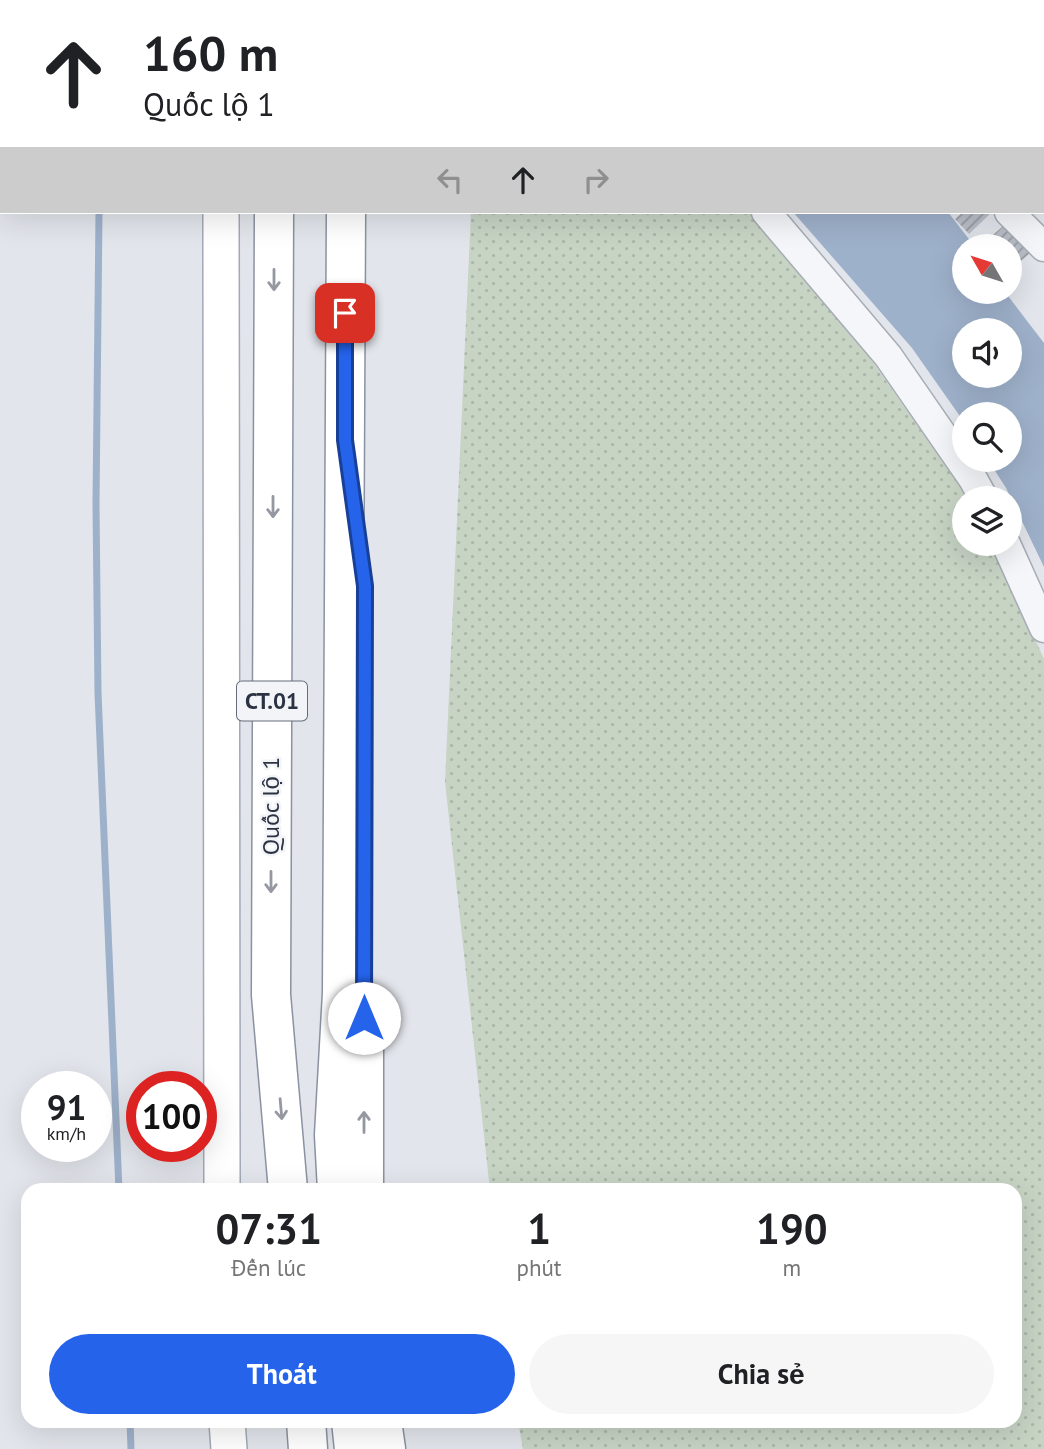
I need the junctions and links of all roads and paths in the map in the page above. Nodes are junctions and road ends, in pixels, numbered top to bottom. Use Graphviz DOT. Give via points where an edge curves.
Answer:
graph roads {
  1 [pos="221,214"];
  2 [pos="274,214"];
  3 [pos="346,214"];
  4 [pos="767,214"];
  5 [pos="1011,214"];
  6 [pos="1044,247"];
  7 [pos="345,440"];
  8 [pos="976,486"];
  9 [pos="1011,556"];
  10 [pos="1044,628"];
  11 [pos="222,1183"];
  12 [pos="287,1183"];
  13 [pos="337,1183"];
  14 [pos="364,1183"];
  15 [pos="228,1428"];
  16 [pos="284,1428"];
  17 [pos="306,1428"];
  18 [pos="352,1428"];
  19 [pos="383,1428"];
  20 [pos="229,1449"];
  21 [pos="286,1449"];
  22 [pos="308,1449"];
  23 [pos="354,1449"];
  24 [pos="386,1449"];
  1 -- 11 [label="main road"];
  2 -- 12 [label="highway, Quốc lộ 1 / CT.01, one-way" via="271,995"];
  3 -- 7 [label="highway, CT.01"];
  4 -- 8 [label="lane" via="888,356"];
  5 -- 6 [label="lane"];
  7 -- 13 [label="highway, CT.01"];
  14 -- 7 [label="highway, one-way" via="365,586"];
  9 -- 10 [label="lane"];
  15 -- 20 [label="main road"];
  16 -- 21 [label="highway"];
  17 -- 22 [label="highway"];
  18 -- 23 [label="highway"];
  19 -- 24 [label="highway"];
}
